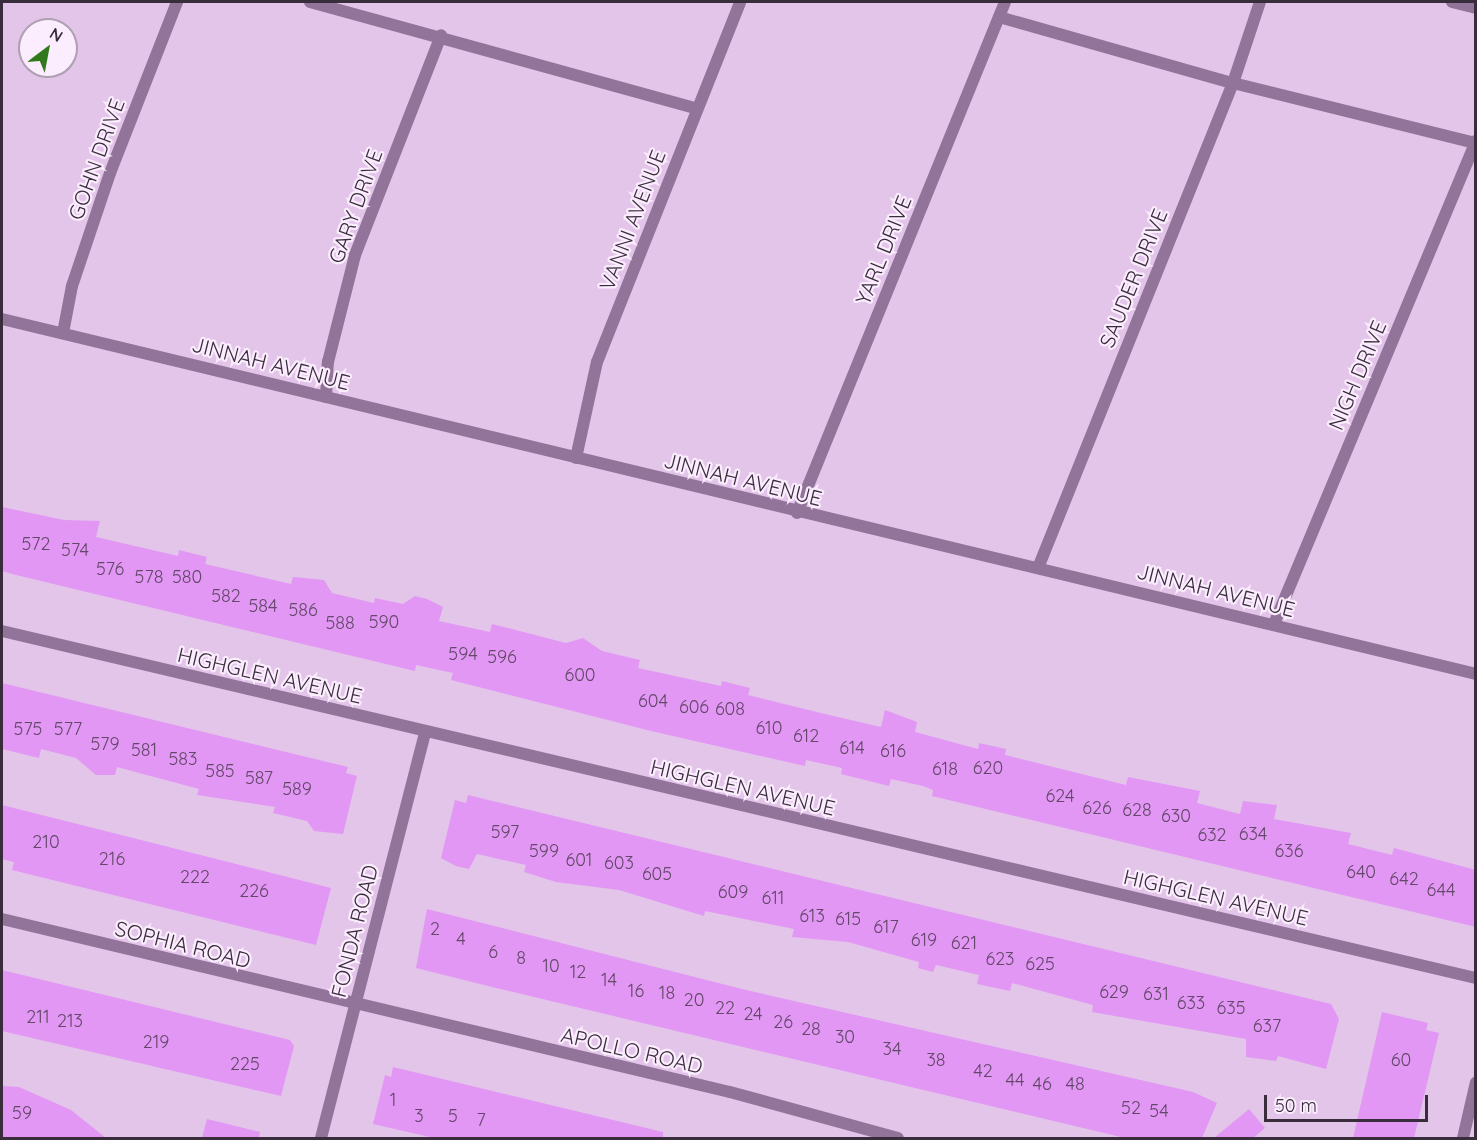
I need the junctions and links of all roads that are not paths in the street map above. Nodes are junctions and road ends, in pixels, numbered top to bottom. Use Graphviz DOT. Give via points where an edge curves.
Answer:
graph roads {
  1 [pos="177,2"];
  2 [pos="310,2"];
  3 [pos="740,2"];
  4 [pos="1005,2"];
  5 [pos="1260,2"];
  6 [pos="1452,2"];
  7 [pos="1476,8"];
  8 [pos="999,17"];
  9 [pos="441,35"];
  10 [pos="1233,83"];
  11 [pos="696,108"];
  12 [pos="1475,142"];
  13 [pos="2,319"];
  14 [pos="63,333"];
  15 [pos="326,397"];
  16 [pos="576,458"];
  17 [pos="797,513"];
  18 [pos="1038,567"];
  19 [pos="1274,624"];
  20 [pos="2,631"];
  21 [pos="1476,674"];
  22 [pos="425,732"];
  23 [pos="2,918"];
  24 [pos="1476,978"];
  25 [pos="355,1007"];
  26 [pos="1476,1082"];
  27 [pos="321,1138"];
  28 [pos="896,1138"];
  29 [pos="1463,1138"];
  1 -- 14 [label="street, GOHN DRIVE" via="110,173 72,286"];
  2 -- 9 [label="street"];
  3 -- 11 [label="street, VANNI AVENUE"];
  4 -- 8 [label="street, YARL DRIVE"];
  5 -- 10 [label="street, SAUDER DRIVE"];
  6 -- 7 [label="street"];
  8 -- 10 [label="street"];
  8 -- 17 [label="street, YARL DRIVE"];
  9 -- 11 [label="street"];
  9 -- 15 [label="street, GARY DRIVE" via="355,255 328,362"];
  10 -- 12 [label="street"];
  10 -- 18 [label="street, SAUDER DRIVE"];
  11 -- 16 [label="street, VANNI AVENUE" via="597,362"];
  12 -- 19 [label="street, NIGH DRIVE"];
  13 -- 14 [label="street, JINNAH AVENUE"];
  14 -- 15 [label="street, JINNAH AVENUE"];
  15 -- 16 [label="street, JINNAH AVENUE"];
  16 -- 17 [label="street, JINNAH AVENUE"];
  17 -- 18 [label="street, JINNAH AVENUE"];
  18 -- 19 [label="street, JINNAH AVENUE"];
  19 -- 21 [label="street, JINNAH AVENUE"];
  20 -- 22 [label="street, HIGHGLEN AVENUE"];
  22 -- 24 [label="street, HIGHGLEN AVENUE"];
  22 -- 25 [label="street, FONDA ROAD"];
  23 -- 25 [label="street, SOPHIA ROAD"];
  25 -- 27 [label="street, FONDA ROAD"];
  25 -- 28 [label="street, APOLLO ROAD" via="730,1092"];
  26 -- 29 [label="street"];
}
